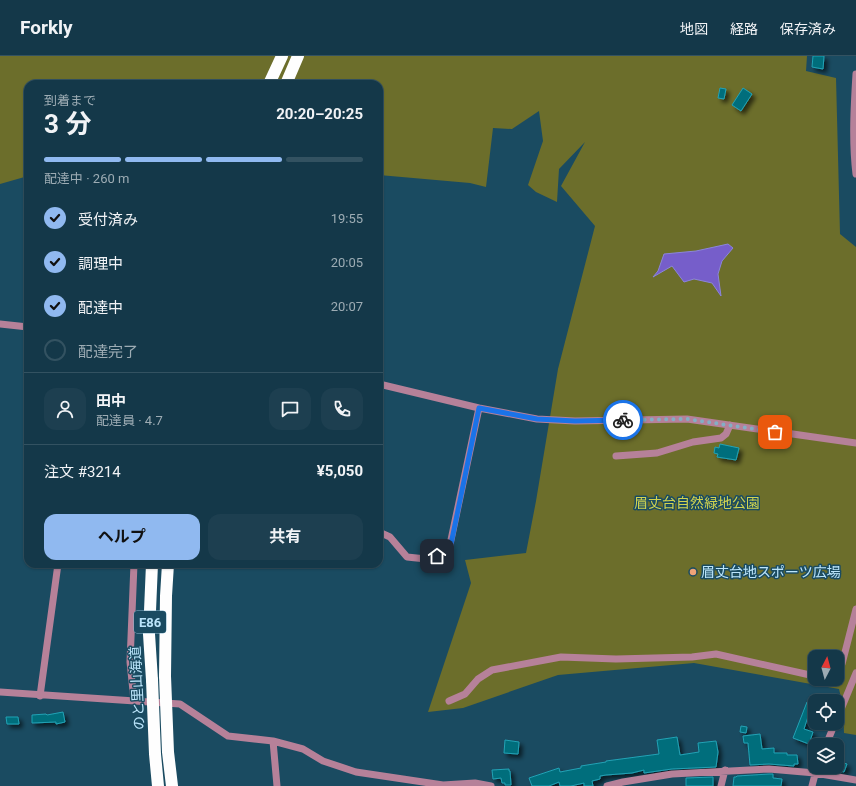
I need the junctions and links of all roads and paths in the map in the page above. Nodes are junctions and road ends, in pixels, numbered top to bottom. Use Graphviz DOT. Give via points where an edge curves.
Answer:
graph roads {
  1 [pos="282,56"];
  2 [pos="298,56"];
  3 [pos="856,74"];
  4 [pos="271,80"];
  5 [pos="288,80"];
  6 [pos="856,174"];
  7 [pos="0,324"];
  8 [pos="24,327"];
  9 [pos="383,385"];
  10 [pos="479,408"];
  11 [pos="730,425"];
  12 [pos="856,443"];
  13 [pos="616,456"];
  14 [pos="383,534"];
  15 [pos="57,568"];
  16 [pos="134,568"];
  17 [pos="152,568"];
  18 [pos="168,568"];
  19 [pos="856,609"];
  20 [pos="844,656"];
  21 [pos="856,673"];
  22 [pos="808,675"];
  23 [pos="0,692"];
  24 [pos="40,696"];
  25 [pos="134,700"];
  26 [pos="450,701"];
  27 [pos="844,702"];
  28 [pos="273,742"];
  29 [pos="725,770"];
  30 [pos="808,770"];
  31 [pos="815,774"];
  32 [pos="832,774"];
  33 [pos="856,780"];
  34 [pos="158,786"];
  35 [pos="172,786"];
  36 [pos="277,786"];
  37 [pos="491,786"];
  38 [pos="606,786"];
  39 [pos="721,786"];
  40 [pos="812,786"];
  1 -- 4 [label="highway"];
  2 -- 5 [label="highway"];
  3 -- 6 [label="street"];
  7 -- 8 [label="street"];
  9 -- 10 [label="street"];
  10 -- 11 [label="street" via="537,419 687,419"];
  10 -- 14 [label="street" via="448,554 426,559 407,557 390,537"];
  11 -- 12 [label="street"];
  11 -- 13 [label="street" via="721,438 693,442 657,453"];
  15 -- 24 [label="street"];
  16 -- 25 [label="street" via="130,662"];
  17 -- 34 [label="highway, のと里山海道 / E86, bridge" via="149,634"];
  18 -- 35 [label="highway, のと里山海道 / E86, bridge" via="165,676"];
  19 -- 20 [label="street"];
  21 -- 27 [label="street"];
  22 -- 26 [label="street" via="716,654 616,659 561,657 492,670 465,694"];
  23 -- 24 [label="street"];
  24 -- 25 [label="street"];
  25 -- 28 [label="street" via="180,704 228,736"];
  28 -- 36 [label="street"];
  28 -- 37 [label="street" via="303,749 323,761 356,772 443,785 475,783"];
  29 -- 30 [label="street"];
  29 -- 38 [label="street" via="672,774"];
  29 -- 39 [label="street"];
  31 -- 40 [label="street"];
  32 -- 33 [label="street"];
}
